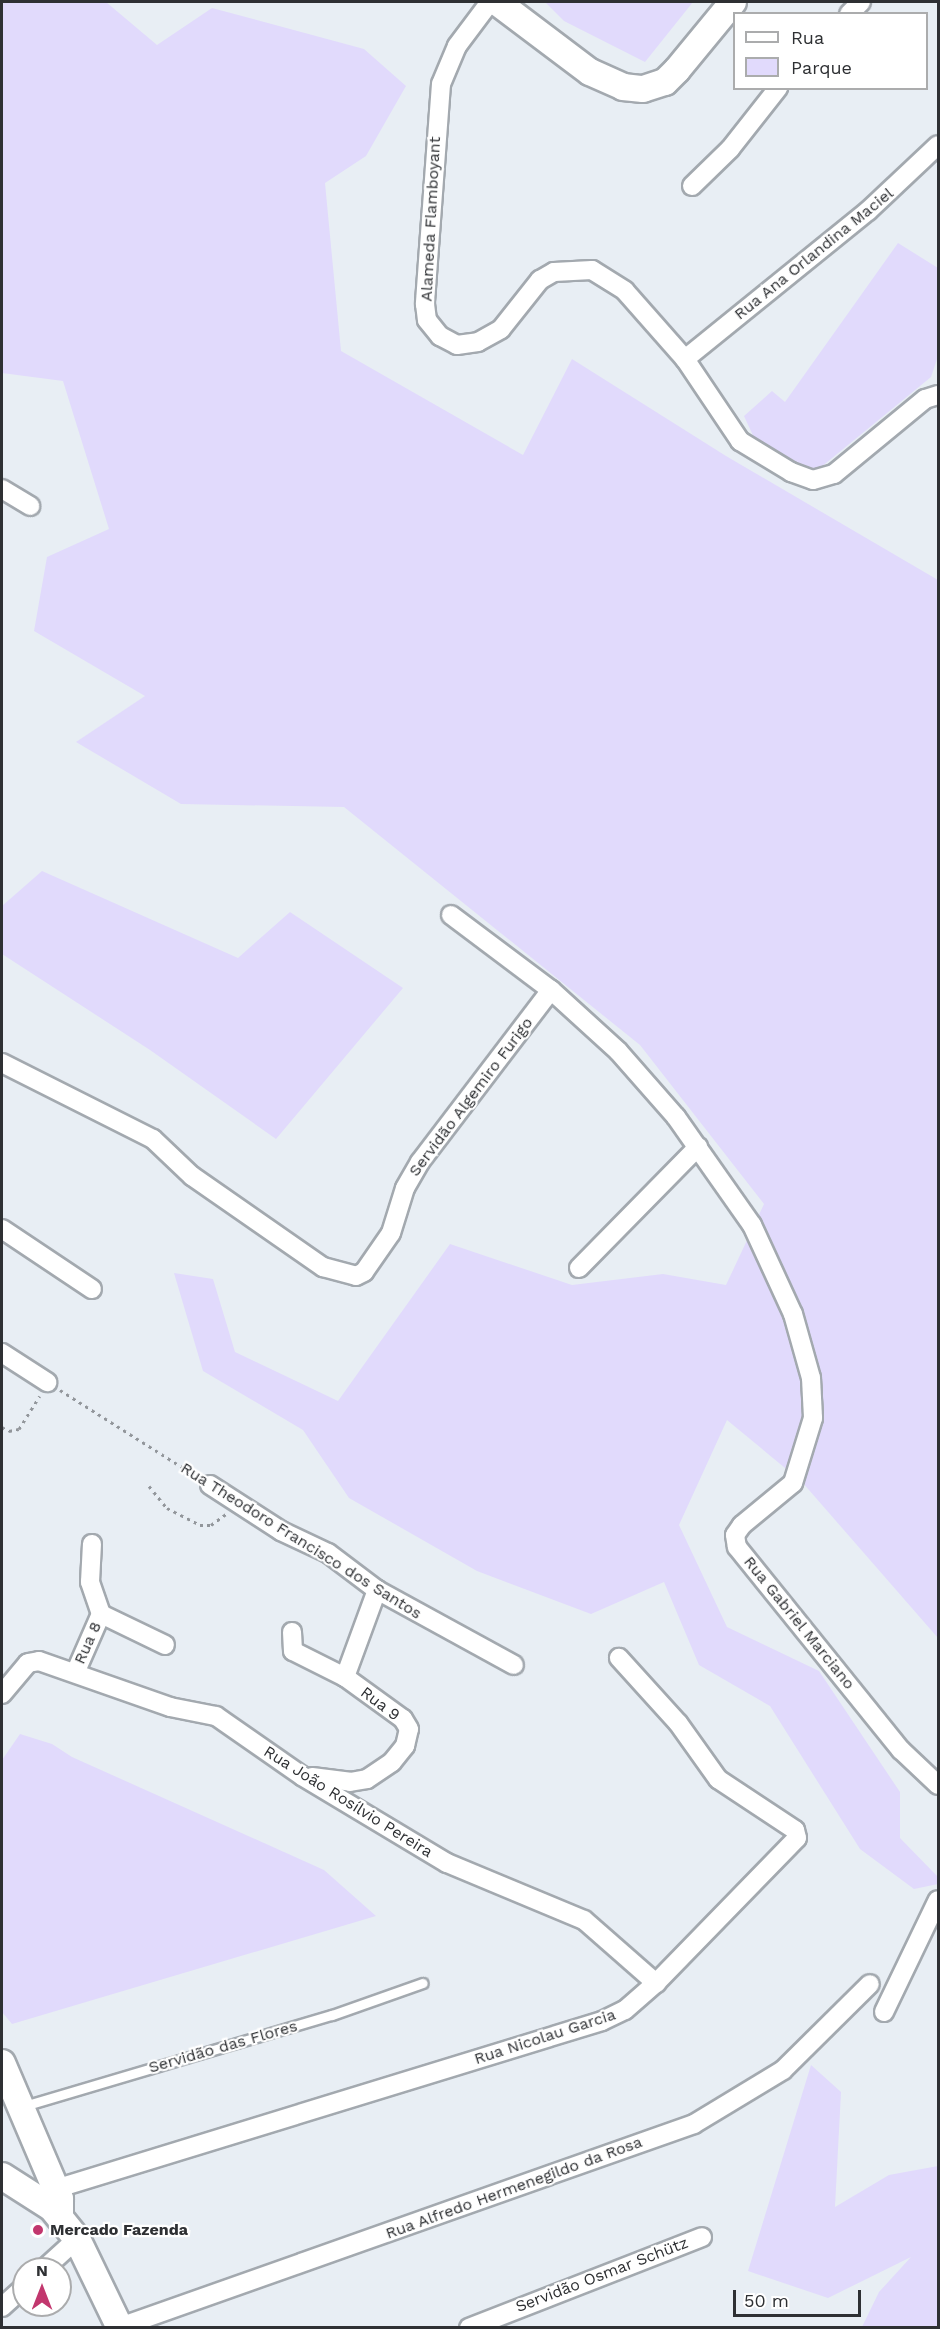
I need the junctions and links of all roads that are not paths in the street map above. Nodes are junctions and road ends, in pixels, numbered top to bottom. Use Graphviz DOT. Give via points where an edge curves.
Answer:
graph roads {
  1 [pos="490,2"];
  2 [pos="497,2"];
  3 [pos="732,2"];
  4 [pos="776,90"];
  5 [pos="939,145"];
  6 [pos="692,186"];
  7 [pos="685,359"];
  8 [pos="939,395"];
  9 [pos="2,489"];
  10 [pos="30,506"];
  11 [pos="450,915"];
  12 [pos="551,990"];
  13 [pos="2,1063"];
  14 [pos="698,1147"];
  15 [pos="2,1229"];
  16 [pos="579,1268"];
  17 [pos="92,1289"];
  18 [pos="2,1353"];
  19 [pos="47,1382"];
  20 [pos="210,1485"];
  21 [pos="92,1544"];
  22 [pos="377,1590"];
  23 [pos="101,1614"];
  24 [pos="292,1632"];
  25 [pos="165,1645"];
  26 [pos="619,1658"];
  27 [pos="514,1665"];
  28 [pos="76,1671"];
  29 [pos="345,1677"];
  30 [pos="2,1694"];
  31 [pos="302,1776"];
  32 [pos="939,1785"];
  33 [pos="939,1900"];
  34 [pos="423,1983"];
  35 [pos="656,1983"];
  36 [pos="870,1984"];
  37 [pos="884,2013"];
  38 [pos="2,2063"];
  39 [pos="21,2107"];
  40 [pos="2,2176"];
  41 [pos="52,2202"];
  42 [pos="702,2236"];
  43 [pos="77,2239"];
  44 [pos="57,2257"];
  45 [pos="120,2327"];
  46 [pos="469,2328"];
  1 -- 7 [label="street, Alameda Flamboyant" via="452,54 441,84 427,320 440,336 457,345 478,342 501,329 540,280 554,272 592,270 625,291"];
  2 -- 3 [label="main road" via="590,72 622,87 642,89 665,82"];
  4 -- 6 [label="street" via="730,149"];
  5 -- 7 [label="street, Rua Ana Orlandina Maciel" via="868,211"];
  7 -- 8 [label="street, Alameda Flamboyant" via="740,441 791,472 813,480 834,474 925,399"];
  9 -- 10 [label="street"];
  11 -- 12 [label="street, Rua Gabriel Marciano"];
  12 -- 13 [label="street, Servidão Algemiro Furigo" via="411,1176 391,1233 364,1272 356,1275 322,1267 192,1176 153,1139 118,1118"];
  12 -- 14 [label="street, Rua Gabriel Marciano" via="618,1052"];
  14 -- 16 [label="street"];
  14 -- 32 [label="street, Rua Gabriel Marciano" via="752,1225 793,1314 811,1378 813,1418 793,1483 742,1525 735,1535 737,1547 901,1750"];
  15 -- 17 [label="street"];
  18 -- 19 [label="street"];
  20 -- 22 [label="street, Rua Theodoro Francisco dos Santos" via="281,1531 328,1553"];
  21 -- 23 [label="street, Rua 8" via="90,1582"];
  22 -- 27 [label="street, Rua Theodoro Francisco dos Santos"];
  22 -- 29 [label="street, Rua 9"];
  23 -- 25 [label="street"];
  23 -- 28 [label="street, Rua 8"];
  24 -- 29 [label="street" via="293,1651"];
  26 -- 35 [label="street, Rua Nicolau Garcia" via="678,1723 718,1779 795,1830 796,1838"];
  28 -- 30 [label="street, Rua João Rosílvio Pereira" via="39,1661 28,1664"];
  28 -- 31 [label="street, Rua João Rosílvio Pereira" via="170,1707 216,1716"];
  29 -- 31 [label="street, Rua 9" via="403,1719 409,1729 405,1746 392,1762 367,1779 350,1782"];
  31 -- 35 [label="street, Rua João Rosílvio Pereira" via="447,1863 584,1920"];
  33 -- 37 [label="street"];
  34 -- 39 [label="lane, Servidão das Flores" via="332,2015"];
  35 -- 41 [label="street, Rua Nicolau Garcia" via="625,2010 602,2021"];
  36 -- 45 [label="street, Rua Alfredo Hermenegildo da Rosa" via="775,2076 694,2124"];
  38 -- 39 [label="main road"];
  39 -- 41 [label="main road"];
  40 -- 41 [label="main road"];
  41 -- 43 [label="main road"];
  42 -- 46 [label="street, Servidão Osmar Schütz"];
  43 -- 44 [label="street"];
  43 -- 45 [label="main road"];
}
